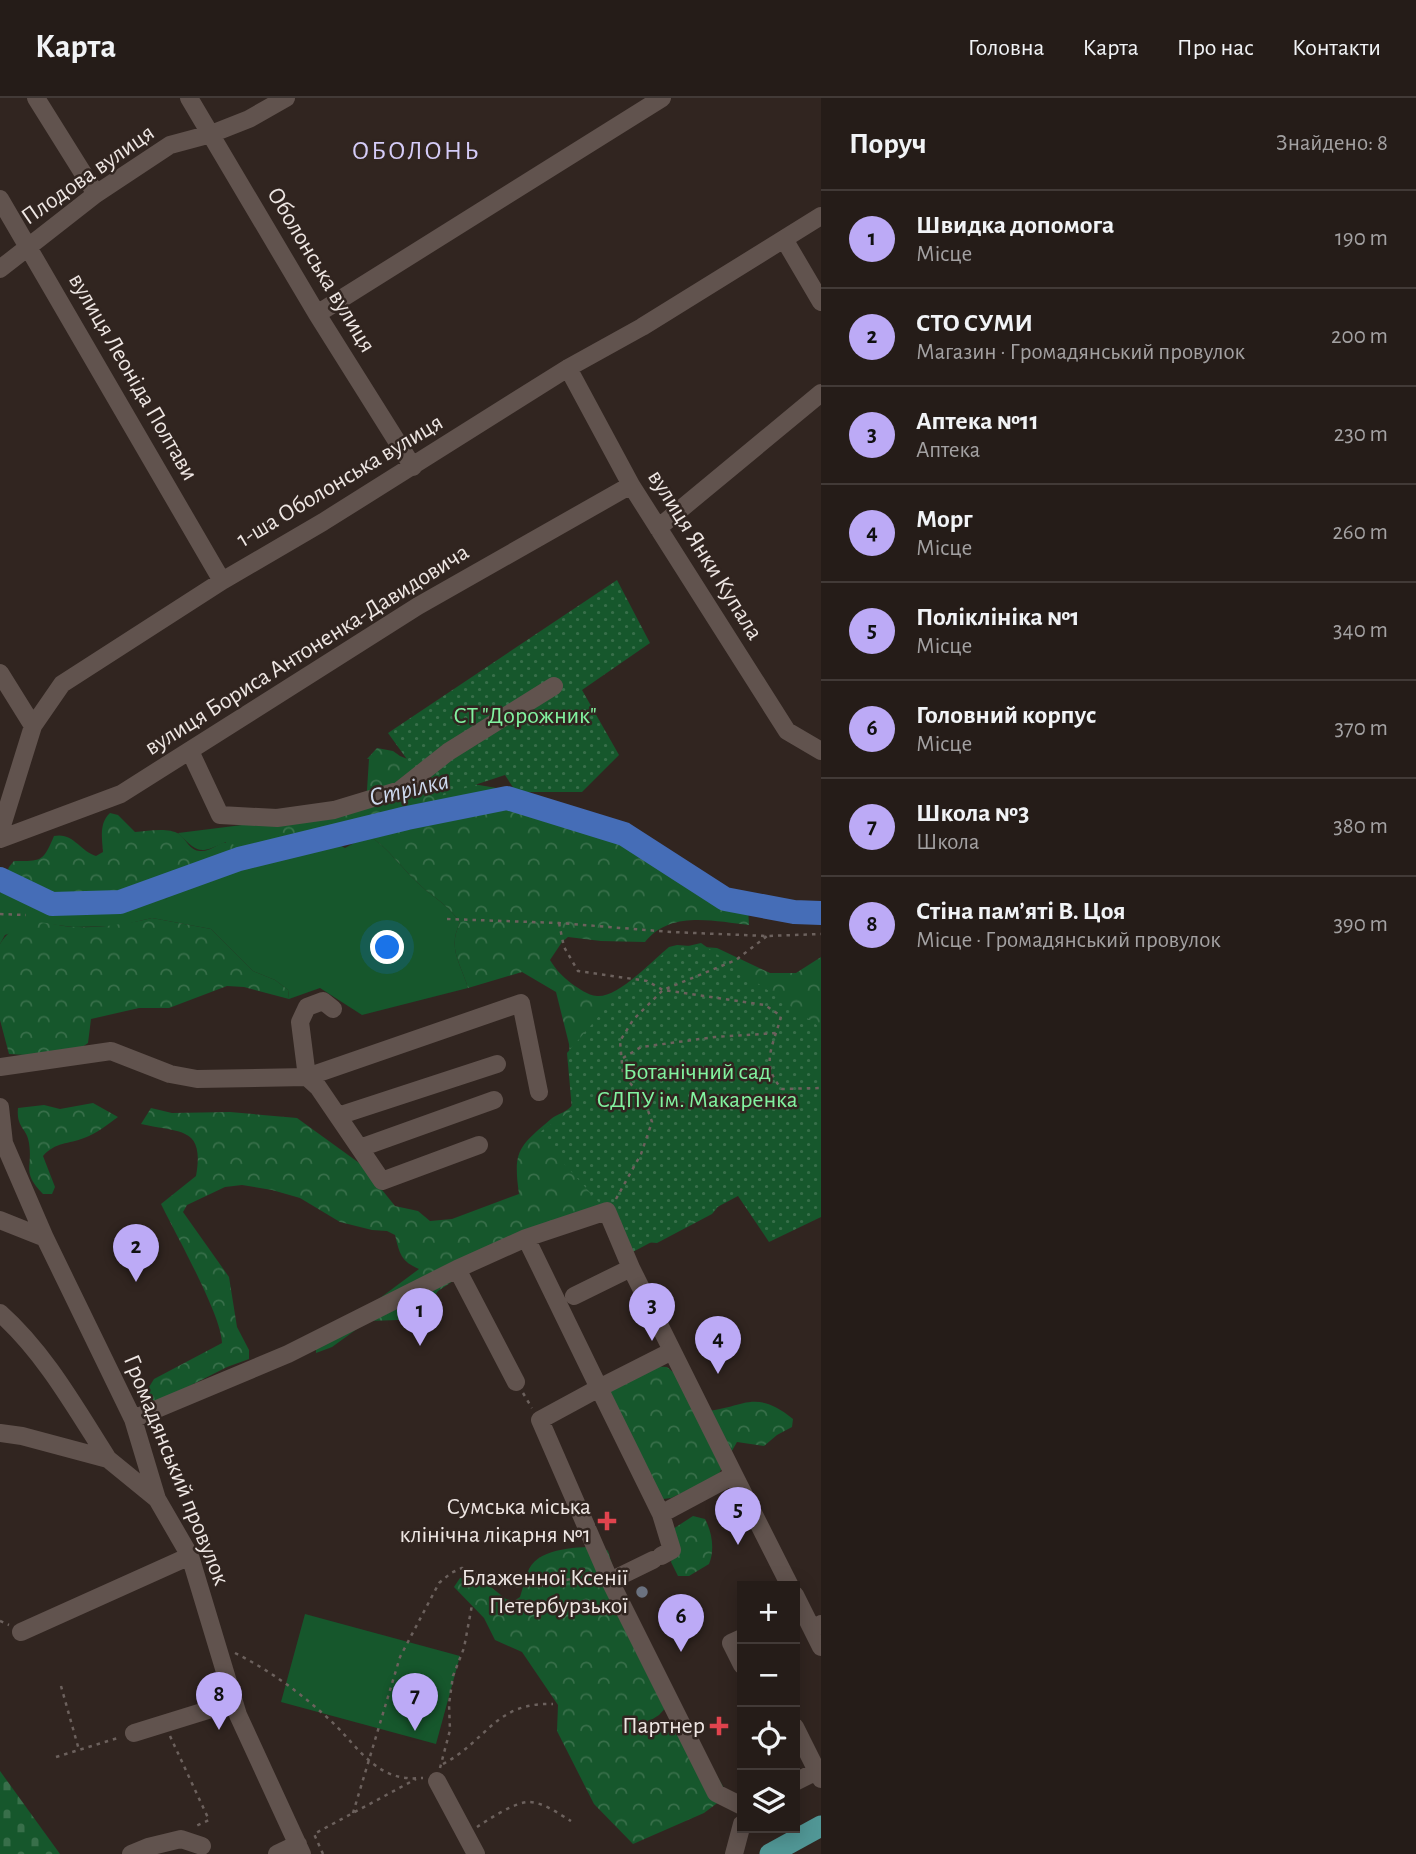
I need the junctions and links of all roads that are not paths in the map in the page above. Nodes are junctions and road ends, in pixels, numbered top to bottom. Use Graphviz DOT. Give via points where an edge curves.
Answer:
graph roads {
  1 [pos="36,98"];
  2 [pos="189,98"];
  3 [pos="286,98"];
  4 [pos="656,99"];
  5 [pos="211,134"];
  6 [pos="96,194"];
  7 [pos="0,199"];
  8 [pos="821,216"];
  9 [pos="784,239"];
  10 [pos="30,247"];
  11 [pos="0,269"];
  12 [pos="821,302"];
  13 [pos="317,314"];
  14 [pos="568,368"];
  15 [pos="821,393"];
  16 [pos="413,467"];
  17 [pos="631,485"];
  18 [pos="658,528"];
  19 [pos="222,581"];
  20 [pos="0,673"];
  21 [pos="554,686"];
  22 [pos="33,726"];
  23 [pos="190,751"];
  24 [pos="821,751"];
  25 [pos="0,832"];
  26 [pos="0,839"];
  27 [pos="333,1009"];
  28 [pos="497,1064"];
  29 [pos="0,1067"];
  30 [pos="307,1077"];
  31 [pos="539,1092"];
  32 [pos="494,1100"];
  33 [pos="0,1107"];
  34 [pos="338,1116"];
  35 [pos="479,1145"];
  36 [pos="360,1149"];
  37 [pos="0,1220"];
  38 [pos="45,1238"];
  39 [pos="526,1238"];
  40 [pos="457,1269"];
  41 [pos="631,1269"];
  42 [pos="574,1296"];
  43 [pos="0,1313"];
  44 [pos="672,1351"];
  45 [pos="516,1381"];
  46 [pos="599,1388"];
  47 [pos="133,1419"];
  48 [pos="0,1433"];
  49 [pos="108,1459"];
  50 [pos="734,1475"];
  51 [pos="157,1499"];
  52 [pos="661,1514"];
  53 [pos="190,1556"];
  54 [pos="608,1576"];
  55 [pos="787,1581"];
  56 [pos="800,1609"];
  57 [pos="817,1627"];
  58 [pos="21,1632"];
  59 [pos="737,1640"];
  60 [pos="821,1647"];
  61 [pos="737,1655"];
  62 [pos="234,1702"];
  63 [pos="134,1733"];
  64 [pos="800,1737"];
  65 [pos="433,1774"];
  66 [pos="819,1775"];
  67 [pos="800,1781"];
  68 [pos="737,1804"];
  69 [pos="196,1826"];
  70 [pos="821,1826"];
  71 [pos="740,1833"];
  72 [pos="300,1849"];
  73 [pos="205,1850"];
  74 [pos="131,1854"];
  75 [pos="277,1854"];
  76 [pos="476,1854"];
  77 [pos="734,1854"];
  78 [pos="770,1854"];
  1 -- 6 [label="street"];
  2 -- 5 [label="street, Оболонська вулиця"];
  3 -- 5 [label="street, Плодова вулиця"];
  4 -- 13 [label="street"];
  5 -- 6 [label="street, Плодова вулиця" via="170,145"];
  5 -- 13 [label="street, Оболонська вулиця"];
  6 -- 10 [label="street, Плодова вулиця"];
  7 -- 10 [label="street, вулиця Леоніда Полтави"];
  8 -- 9 [label="street, 1-ша Оболонська вулиця"];
  9 -- 12 [label="street"];
  9 -- 14 [label="street, 1-ша Оболонська вулиця"];
  10 -- 11 [label="street, Плодова вулиця"];
  10 -- 19 [label="street, вулиця Леоніда Полтави"];
  13 -- 16 [label="street, Оболонська вулиця"];
  14 -- 16 [label="street, 1-ша Оболонська вулиця"];
  14 -- 17 [label="street, вулиця Янки Купала"];
  15 -- 18 [label="street"];
  16 -- 19 [label="street, 1-ша Оболонська вулиця"];
  17 -- 18 [label="street, вулиця Янки Купала"];
  17 -- 23 [label="street, вулиця Бориса Антоненка-Давидовича" via="418,606"];
  18 -- 24 [label="street, вулиця Янки Купала" via="787,731"];
  19 -- 22 [label="street, 1-ша Оболонська вулиця" via="62,684"];
  20 -- 22 [label="street"];
  21 -- 23 [label="street" via="448,752 400,790 334,810 277,818 220,815"];
  22 -- 25 [label="street, 1-ша Оболонська вулиця"];
  23 -- 26 [label="street, вулиця Бориса Антоненка-Давидовича" via="121,794"];
  27 -- 30 [label="street" via="323,1001 307,1007 300,1022"];
  28 -- 34 [label="street"];
  29 -- 30 [label="street" via="111,1051 170,1074 197,1079"];
  30 -- 31 [label="street" via="521,1003"];
  30 -- 34 [label="street"];
  32 -- 36 [label="street"];
  33 -- 38 [label="street, Громадянський провулок" via="5,1143"];
  34 -- 36 [label="street"];
  35 -- 36 [label="street" via="382,1181"];
  37 -- 38 [label="street"];
  38 -- 47 [label="street, Громадянський провулок"];
  39 -- 40 [label="street"];
  39 -- 41 [label="street" via="607,1211"];
  39 -- 46 [label="street"];
  40 -- 45 [label="street"];
  40 -- 47 [label="street" via="288,1354"];
  41 -- 42 [label="street"];
  41 -- 44 [label="street"];
  43 -- 49 [label="street" via="21,1332"];
  44 -- 46 [label="street"];
  44 -- 50 [label="street"];
  46 -- 52 [label="street"];
  46 -- 54 [label="street" via="540,1420"];
  47 -- 51 [label="street, Громадянський провулок"];
  48 -- 49 [label="street"];
  49 -- 51 [label="street"];
  50 -- 52 [label="street"];
  50 -- 55 [label="street"];
  51 -- 53 [label="street, Громадянський провулок"];
  52 -- 54 [label="street" via="672,1550"];
  53 -- 58 [label="street"];
  53 -- 62 [label="street, Громадянський провулок"];
  54 -- 68 [label="street" via="716,1793"];
  56 -- 57 [label="street"];
  57 -- 60 [label="street"];
  59 -- 61 [label="street" via="731,1643"];
  62 -- 63 [label="street"];
  62 -- 72 [label="street, Громадянський провулок"];
  64 -- 66 [label="street"];
  65 -- 76 [label="street"];
  66 -- 67 [label="street"];
  69 -- 73 [label="street"];
  70 -- 78 [label="main road"];
  71 -- 77 [label="street"];
  72 -- 75 [label="street"];
  73 -- 74 [label="street" via="181,1839"];
}
